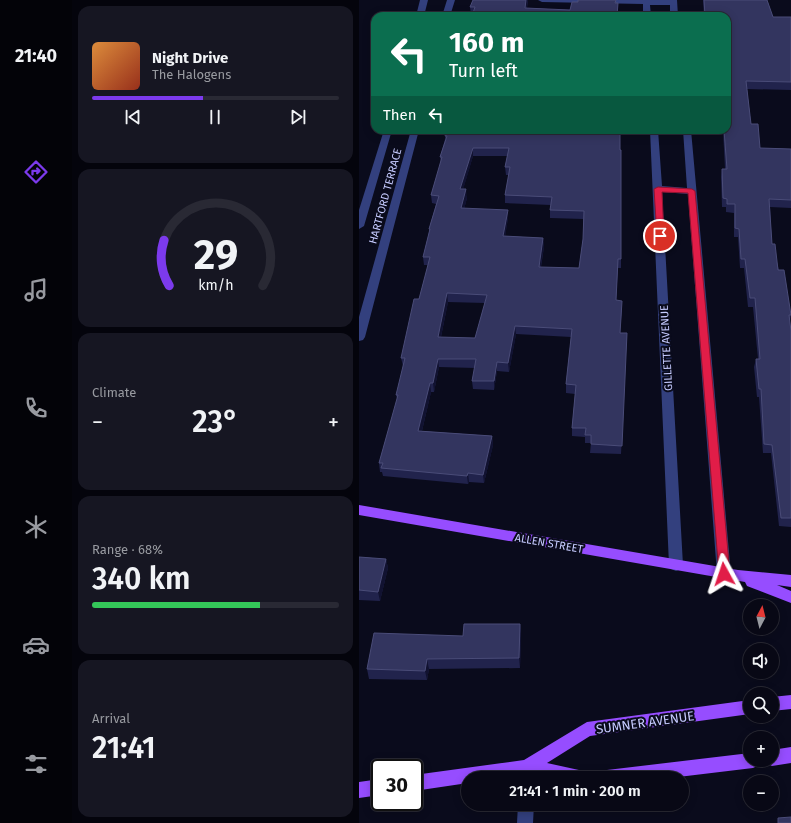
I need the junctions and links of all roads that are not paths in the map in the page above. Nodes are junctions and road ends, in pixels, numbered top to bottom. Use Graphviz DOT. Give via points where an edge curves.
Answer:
graph roads {
  1 [pos="424,0"];
  2 [pos="451,0"];
  3 [pos="542,0"];
  4 [pos="646,1"];
  5 [pos="673,1"];
  6 [pos="421,12"];
  7 [pos="448,12"];
  8 [pos="647,12"];
  9 [pos="674,12"];
  10 [pos="387,134"];
  11 [pos="414,134"];
  12 [pos="654,134"];
  13 [pos="687,134"];
  14 [pos="658,189"];
  15 [pos="692,191"];
  16 [pos="359,226"];
  17 [pos="359,337"];
  18 [pos="359,510"];
  19 [pos="676,565"];
  20 [pos="731,575"];
  21 [pos="791,581"];
  22 [pos="791,597"];
  23 [pos="791,702"];
  24 [pos="779,703"];
  25 [pos="743,708"];
  26 [pos="791,755"];
  27 [pos="779,757"];
  28 [pos="743,761"];
  29 [pos="530,771"];
  30 [pos="664,771"];
  31 [pos="461,778"];
  32 [pos="423,781"];
  33 [pos="371,788"];
  34 [pos="359,790"];
  35 [pos="526,811"];
  36 [pos="525,823"];
  1 -- 6 [label="street"];
  2 -- 7 [label="street"];
  3 -- 4 [label="street"];
  4 -- 5 [label="street"];
  4 -- 8 [label="street"];
  5 -- 9 [label="street"];
  10 -- 16 [label="street, HARTFORD TERRACE"];
  11 -- 17 [label="street, HARTFORD TERRACE"];
  12 -- 14 [label="street, GILLETTE AVENUE"];
  13 -- 15 [label="street"];
  14 -- 15 [label="street"];
  14 -- 19 [label="street, GILLETTE AVENUE"];
  15 -- 20 [label="street"];
  18 -- 19 [label="main road, ALLEN STREET"];
  19 -- 20 [label="main road, ALLEN STREET"];
  20 -- 21 [label="main road, ALLEN STREET"];
  20 -- 22 [label="main road, ALLEN STREET"];
  23 -- 24 [label="main road"];
  25 -- 29 [label="main road, SUMNER AVENUE" via="587,729"];
  26 -- 27 [label="main road"];
  28 -- 30 [label="main road"];
  31 -- 32 [label="main road, SUMNER AVENUE"];
  33 -- 34 [label="main road"];
  35 -- 36 [label="street"];
}
